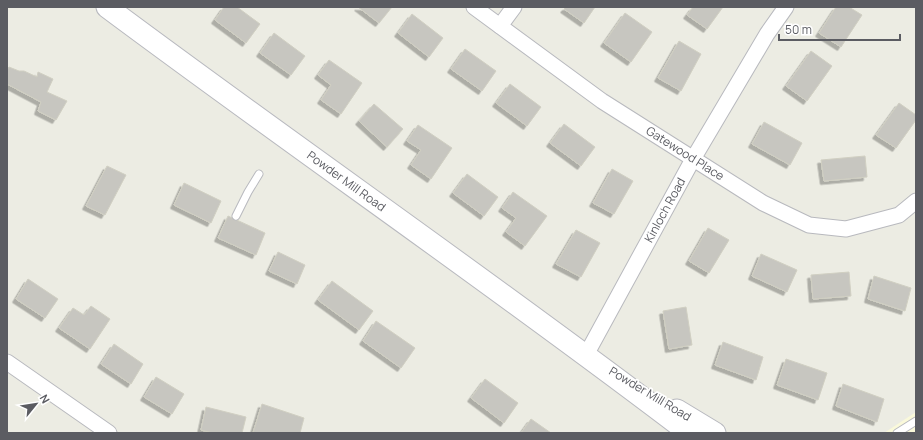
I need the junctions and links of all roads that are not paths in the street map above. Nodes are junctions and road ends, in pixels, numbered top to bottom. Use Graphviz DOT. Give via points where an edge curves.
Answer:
graph roads {
  1 [pos="107,7"];
  2 [pos="474,7"];
  3 [pos="514,7"];
  4 [pos="786,7"];
  5 [pos="500,26"];
  6 [pos="693,159"];
  7 [pos="259,174"];
  8 [pos="916,201"];
  9 [pos="236,216"];
  10 [pos="586,355"];
  11 [pos="7,362"];
  12 [pos="916,421"];
  13 [pos="109,433"];
  14 [pos="689,433"];
  15 [pos="715,433"];
  16 [pos="897,433"];
  1 -- 10 [label="main road, Powder Mill Road" via="212,86"];
  2 -- 5 [label="street, Gatewood Place"];
  3 -- 5 [label="street"];
  4 -- 6 [label="street, Kinloch Road" via="767,34"];
  5 -- 6 [label="street, Gatewood Place" via="602,101"];
  6 -- 8 [label="street, Gatewood Place" via="763,203 809,225 846,229 899,215"];
  6 -- 10 [label="street, Kinloch Road"];
  7 -- 9 [label="lane"];
  10 -- 14 [label="main road, Powder Mill Road"];
  10 -- 15 [label="main road, Powder Mill Road"];
  11 -- 13 [label="street"];
  12 -- 16 [label="lane"];
}
